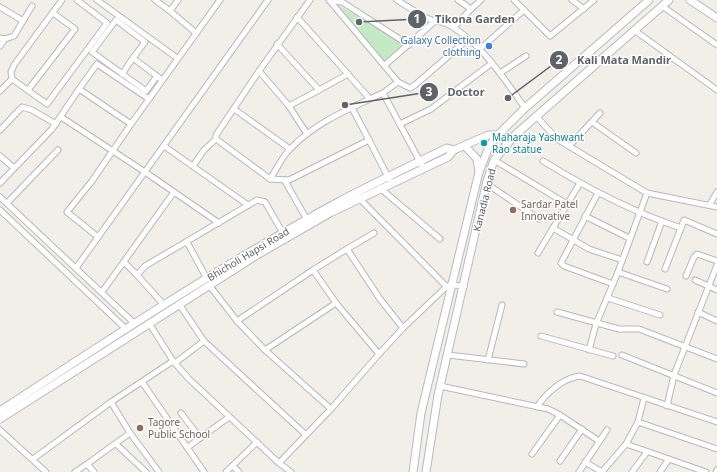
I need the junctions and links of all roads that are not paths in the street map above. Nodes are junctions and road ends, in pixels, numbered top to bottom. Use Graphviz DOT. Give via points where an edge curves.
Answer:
graph roads {
  1 [pos="62,0"];
  2 [pos="76,0"];
  3 [pos="98,0"];
  4 [pos="155,0"];
  5 [pos="178,0"];
  6 [pos="220,0"];
  7 [pos="268,0"];
  8 [pos="310,0"];
  9 [pos="330,0"];
  10 [pos="397,0"];
  11 [pos="458,0"];
  12 [pos="481,0"];
  13 [pos="514,0"];
  14 [pos="572,0"];
  15 [pos="594,0"];
  16 [pos="649,0"];
  17 [pos="669,0"];
  18 [pos="690,0"];
  19 [pos="703,0"];
  20 [pos="32,6"];
  21 [pos="662,6"];
  22 [pos="0,7"];
  23 [pos="471,9"];
  24 [pos="584,9"];
  25 [pos="524,10"];
  26 [pos="704,10"];
  27 [pos="170,11"];
  28 [pos="53,12"];
  29 [pos="297,17"];
  30 [pos="717,18"];
  31 [pos="23,21"];
  32 [pos="435,21"];
  33 [pos="454,27"];
  34 [pos="634,30"];
  35 [pos="196,33"];
  36 [pos="2,38"];
  37 [pos="468,39"];
  38 [pos="277,44"];
  39 [pos="409,45"];
  40 [pos="717,45"];
  41 [pos="0,46"];
  42 [pos="480,49"];
  43 [pos="526,56"];
  44 [pos="133,58"];
  45 [pos="177,58"];
  46 [pos="492,63"];
  47 [pos="385,65"];
  48 [pos="259,71"];
  49 [pos="500,73"];
  50 [pos="122,74"];
  51 [pos="348,74"];
  52 [pos="157,76"];
  53 [pos="12,79"];
  54 [pos="162,80"];
  55 [pos="398,82"];
  56 [pos="1,88"];
  57 [pos="79,89"];
  58 [pos="28,90"];
  59 [pos="319,90"];
  60 [pos="717,90"];
  61 [pos="383,93"];
  62 [pos="149,99"];
  63 [pos="370,99"];
  64 [pos="290,106"];
  65 [pos="352,108"];
  66 [pos="525,108"];
  67 [pos="234,109"];
  68 [pos="600,113"];
  69 [pos="536,116"];
  70 [pos="60,117"];
  71 [pos="592,122"];
  72 [pos="56,124"];
  73 [pos="131,124"];
  74 [pos="400,124"];
  75 [pos="0,130"];
  76 [pos="307,134"];
  77 [pos="498,135"];
  78 [pos="216,139"];
  79 [pos="369,140"];
  80 [pos="507,143"];
  81 [pos="164,146"];
  82 [pos="465,146"];
  83 [pos="569,146"];
  84 [pos="290,149"];
  85 [pos="58,150"];
  86 [pos="454,150"];
  87 [pos="114,151"];
  88 [pos="636,153"];
  89 [pos="0,156"];
  90 [pos="494,160"];
  91 [pos="543,160"];
  92 [pos="420,161"];
  93 [pos="193,166"];
  94 [pos="14,168"];
  95 [pos="424,169"];
  96 [pos="145,172"];
  97 [pos="479,172"];
  98 [pos="270,178"];
  99 [pos="390,180"];
  100 [pos="285,181"];
  101 [pos="0,183"];
  102 [pos="580,183"];
  103 [pos="487,184"];
  104 [pos="380,188"];
  105 [pos="174,192"];
  106 [pos="717,192"];
  107 [pos="598,193"];
  108 [pos="647,193"];
  109 [pos="357,196"];
  110 [pos="0,197"];
  111 [pos="7,203"];
  112 [pos="567,204"];
  113 [pos="710,204"];
  114 [pos="248,205"];
  115 [pos="717,207"];
  116 [pos="0,210"];
  117 [pos="639,213"];
  118 [pos="585,216"];
  119 [pos="539,219"];
  120 [pos="307,220"];
  121 [pos="662,221"];
  122 [pos="219,222"];
  123 [pos="553,228"];
  124 [pos="681,228"];
  125 [pos="283,233"];
  126 [pos="374,233"];
  127 [pos="717,234"];
  128 [pos="98,237"];
  129 [pos="630,238"];
  130 [pos="440,239"];
  131 [pos="572,241"];
  132 [pos="187,242"];
  133 [pos="347,249"];
  134 [pos="538,253"];
  135 [pos="622,260"];
  136 [pos="717,261"];
  137 [pos="124,262"];
  138 [pos="647,262"];
  139 [pos="717,265"];
  140 [pos="76,268"];
  141 [pos="665,269"];
  142 [pos="313,270"];
  143 [pos="618,272"];
  144 [pos="137,275"];
  145 [pos="686,276"];
  146 [pos="695,280"];
  147 [pos="208,282"];
  148 [pos="613,284"];
  149 [pos="449,286"];
  150 [pos="464,286"];
  151 [pos="709,286"];
  152 [pos="667,289"];
  153 [pos="717,290"];
  154 [pos="102,292"];
  155 [pos="608,298"];
  156 [pos="336,303"];
  157 [pos="179,304"];
  158 [pos="164,305"];
  159 [pos="502,305"];
  160 [pos="556,312"];
  161 [pos="698,312"];
  162 [pos="660,315"];
  163 [pos="237,321"];
  164 [pos="717,321"];
  165 [pos="149,323"];
  166 [pos="135,324"];
  167 [pos="596,324"];
  168 [pos="403,328"];
  169 [pos="126,329"];
  170 [pos="541,336"];
  171 [pos="204,341"];
  172 [pos="685,347"];
  173 [pos="265,350"];
  174 [pos="588,350"];
  175 [pos="379,354"];
  176 [pos="448,355"];
  177 [pos="622,355"];
  178 [pos="614,356"];
  179 [pos="717,359"];
  180 [pos="488,360"];
  181 [pos="174,362"];
  182 [pos="524,364"];
  183 [pos="674,375"];
  184 [pos="142,382"];
  185 [pos="440,386"];
  186 [pos="426,393"];
  187 [pos="717,393"];
  188 [pos="438,395"];
  189 [pos="644,398"];
  190 [pos="111,402"];
  191 [pos="537,406"];
  192 [pos="667,406"];
  193 [pos="331,409"];
  194 [pos="0,411"];
  195 [pos="182,413"];
  196 [pos="560,415"];
  197 [pos="229,417"];
  198 [pos="0,419"];
  199 [pos="638,422"];
  200 [pos="717,422"];
  201 [pos="582,429"];
  202 [pos="0,430"];
  203 [pos="607,430"];
  204 [pos="130,433"];
  205 [pos="306,434"];
  206 [pos="200,438"];
  207 [pos="599,441"];
  208 [pos="257,442"];
  209 [pos="116,444"];
  210 [pos="626,444"];
  211 [pos="188,447"];
  212 [pos="717,449"];
  213 [pos="647,452"];
  214 [pos="532,454"];
  215 [pos="33,459"];
  216 [pos="669,459"];
  217 [pos="560,461"];
  218 [pos="279,462"];
  219 [pos="585,462"];
  220 [pos="87,464"];
  221 [pos="232,466"];
  222 [pos="46,472"];
  223 [pos="75,472"];
  224 [pos="94,472"];
  225 [pos="146,472"];
  226 [pos="159,472"];
  227 [pos="204,472"];
  228 [pos="226,472"];
  229 [pos="239,472"];
  230 [pos="291,472"];
  231 [pos="413,472"];
  232 [pos="426,472"];
  233 [pos="579,472"];
  234 [pos="602,472"];
  235 [pos="632,472"];
  236 [pos="660,472"];
  237 [pos="706,472"];
  1 -- 28 [label="street"];
  2 -- 58 [label="street" via="107,23 47,104"];
  3 -- 45 [label="street"];
  4 -- 27 [label="street"];
  5 -- 27 [label="street"];
  6 -- 35 [label="street"];
  7 -- 81 [label="street"];
  8 -- 29 [label="street"];
  9 -- 39 [label="street" via="342,2"];
  9 -- 47 [label="street"];
  10 -- 32 [label="street"];
  11 -- 23 [label="street"];
  12 -- 23 [label="street"];
  13 -- 25 [label="street"];
  14 -- 24 [label="street"];
  15 -- 24 [label="street"];
  16 -- 66 [label="street, Kanadia Road"];
  17 -- 21 [label="street, Kanadia Road"];
  18 -- 26 [label="street"];
  19 -- 26 [label="street"];
  20 -- 31 [label="street"];
  21 -- 34 [label="street, Kanadia Road"];
  21 -- 40 [label="street"];
  22 -- 31 [label="street"];
  23 -- 33 [label="street"];
  24 -- 25 [label="street" via="550,36"];
  25 -- 42 [label="street"];
  26 -- 30 [label="street"];
  27 -- 35 [label="street"];
  28 -- 53 [label="street" via="14,65"];
  28 -- 58 [label="street" via="74,29"];
  29 -- 38 [label="street"];
  29 -- 51 [label="street"];
  31 -- 36 [label="street" via="14,36"];
  32 -- 33 [label="street" via="442,21"];
  32 -- 39 [label="street"];
  33 -- 37 [label="street"];
  34 -- 60 [label="street"];
  34 -- 69 [label="street, Kanadia Road"];
  35 -- 45 [label="street"];
  36 -- 41 [label="street"];
  37 -- 42 [label="street"];
  37 -- 55 [label="street" via="415,85 410,88"];
  38 -- 48 [label="street"];
  38 -- 59 [label="street"];
  39 -- 47 [label="street"];
  42 -- 46 [label="street"];
  43 -- 49 [label="street"];
  44 -- 50 [label="street"];
  44 -- 50 [label="street" via="146,42 116,20 92,52"];
  44 -- 52 [label="street"];
  45 -- 54 [label="street"];
  46 -- 49 [label="street"];
  46 -- 74 [label="street" via="431,109"];
  47 -- 55 [label="street"];
  48 -- 64 [label="street"];
  48 -- 67 [label="street"];
  49 -- 66 [label="street"];
  50 -- 52 [label="street" via="146,91"];
  51 -- 59 [label="street"];
  51 -- 63 [label="street"];
  52 -- 54 [label="street"];
  53 -- 56 [label="street"];
  53 -- 58 [label="street"];
  54 -- 62 [label="street"];
  55 -- 61 [label="street"];
  57 -- 62 [label="street" via="97,64"];
  57 -- 70 [label="street"];
  57 -- 73 [label="street"];
  59 -- 64 [label="street"];
  61 -- 63 [label="street"];
  61 -- 74 [label="street"];
  62 -- 73 [label="street"];
  63 -- 65 [label="street"];
  64 -- 76 [label="street"];
  65 -- 76 [label="street"];
  65 -- 79 [label="street"];
  66 -- 77 [label="street, Kanadia Road"];
  67 -- 78 [label="street" via="216,135"];
  67 -- 84 [label="street"];
  68 -- 71 [label="street"];
  69 -- 80 [label="street, Kanadia Road"];
  69 -- 83 [label="street" via="557,139"];
  70 -- 72 [label="street"];
  70 -- 87 [label="street"];
  71 -- 83 [label="street"];
  71 -- 88 [label="street"];
  72 -- 75 [label="street" via="22,107"];
  72 -- 94 [label="street"];
  73 -- 87 [label="street"];
  74 -- 92 [label="street"];
  76 -- 84 [label="street"];
  77 -- 80 [label="street"];
  77 -- 82 [label="street, Bhicholi Hapsi Road" via="488,135"];
  77 -- 97 [label="street, Kanadia Road" via="488,149"];
  78 -- 93 [label="street" via="204,150"];
  78 -- 98 [label="street"];
  79 -- 99 [label="street"];
  79 -- 100 [label="street"];
  80 -- 90 [label="street, Kanadia Road"];
  81 -- 93 [label="street"];
  81 -- 96 [label="street"];
  82 -- 86 [label="street, Bhicholi Hapsi Road"];
  82 -- 97 [label="street" via="477,159"];
  83 -- 108 [label="street"];
  84 -- 98 [label="street"];
  85 -- 111 [label="street"];
  86 -- 92 [label="street, Bhicholi Hapsi Road" via="447,148"];
  86 -- 95 [label="street" via="448,157"];
  87 -- 96 [label="street"];
  87 -- 128 [label="street" via="67,212"];
  89 -- 94 [label="street"];
  90 -- 103 [label="street, Kanadia Road"];
  90 -- 112 [label="street"];
  91 -- 102 [label="street"];
  92 -- 95 [label="street"];
  92 -- 99 [label="street, Bhicholi Hapsi Road"];
  93 -- 114 [label="street"];
  94 -- 101 [label="street"];
  95 -- 99 [label="street"];
  96 -- 105 [label="street"];
  96 -- 128 [label="street"];
  97 -- 149 [label="street, Kanadia Road"];
  98 -- 100 [label="street"];
  99 -- 104 [label="street"];
  99 -- 109 [label="street, Bhicholi Hapsi Road"];
  100 -- 120 [label="street"];
  102 -- 107 [label="street"];
  102 -- 112 [label="street"];
  103 -- 119 [label="street"];
  103 -- 150 [label="street, Kanadia Road"];
  104 -- 109 [label="street"];
  104 -- 130 [label="street"];
  105 -- 122 [label="street"];
  105 -- 137 [label="street"];
  106 -- 113 [label="street"];
  107 -- 117 [label="street"];
  107 -- 118 [label="street"];
  108 -- 113 [label="street"];
  108 -- 117 [label="street"];
  109 -- 120 [label="street, Bhicholi Hapsi Road"];
  109 -- 147 [label="street"];
  109 -- 149 [label="street"];
  110 -- 111 [label="street"];
  111 -- 140 [label="street"];
  112 -- 123 [label="street"];
  113 -- 115 [label="street"];
  114 -- 122 [label="street"];
  114 -- 125 [label="street" via="257,200 265,202"];
  116 -- 169 [label="street"];
  117 -- 121 [label="street"];
  117 -- 129 [label="street"];
  118 -- 129 [label="street"];
  118 -- 131 [label="street"];
  120 -- 125 [label="street, Bhicholi Hapsi Road"];
  121 -- 124 [label="street"];
  121 -- 138 [label="street"];
  122 -- 132 [label="street"];
  123 -- 131 [label="street"];
  123 -- 134 [label="street"];
  124 -- 127 [label="street" via="684,220"];
  124 -- 141 [label="street"];
  125 -- 147 [label="street, Bhicholi Hapsi Road"];
  126 -- 133 [label="street"];
  128 -- 140 [label="street"];
  129 -- 135 [label="street"];
  131 -- 135 [label="street"];
  131 -- 148 [label="street" via="562,265"];
  132 -- 144 [label="street" via="145,266"];
  132 -- 147 [label="street"];
  133 -- 142 [label="street"];
  133 -- 168 [label="street"];
  135 -- 143 [label="street"];
  136 -- 145 [label="street" via="697,254"];
  137 -- 144 [label="street"];
  137 -- 154 [label="street"];
  139 -- 151 [label="street"];
  140 -- 154 [label="street"];
  142 -- 156 [label="street"];
  142 -- 163 [label="street"];
  143 -- 148 [label="street"];
  143 -- 152 [label="street"];
  144 -- 158 [label="street"];
  146 -- 151 [label="street"];
  147 -- 157 [label="street"];
  147 -- 158 [label="street, Bhicholi Hapsi Road"];
  147 -- 163 [label="street"];
  148 -- 155 [label="street"];
  149 -- 150 [label="street"];
  149 -- 168 [label="street"];
  149 -- 186 [label="street, Kanadia Road"];
  150 -- 176 [label="street, Kanadia Road"];
  151 -- 153 [label="street"];
  151 -- 161 [label="street"];
  154 -- 166 [label="street"];
  155 -- 162 [label="street"];
  155 -- 167 [label="street"];
  156 -- 173 [label="street"];
  156 -- 175 [label="street"];
  157 -- 165 [label="street"];
  157 -- 171 [label="street"];
  158 -- 166 [label="street, Bhicholi Hapsi Road"];
  159 -- 180 [label="street"];
  160 -- 167 [label="street"];
  161 -- 164 [label="street"];
  161 -- 172 [label="street"];
  163 -- 173 [label="street"];
  165 -- 181 [label="street"];
  165 -- 198 [label="street"];
  166 -- 169 [label="street, Bhicholi Hapsi Road"];
  167 -- 172 [label="street" via="619,330 639,330"];
  167 -- 174 [label="street"];
  168 -- 175 [label="street"];
  169 -- 194 [label="street, Bhicholi Hapsi Road"];
  170 -- 174 [label="street"];
  171 -- 181 [label="street"];
  171 -- 205 [label="street"];
  172 -- 179 [label="street"];
  172 -- 183 [label="street"];
  173 -- 193 [label="street"];
  174 -- 178 [label="street"];
  175 -- 193 [label="street"];
  176 -- 180 [label="street"];
  176 -- 185 [label="street, Kanadia Road"];
  177 -- 183 [label="street"];
  180 -- 182 [label="street"];
  181 -- 184 [label="street"];
  181 -- 197 [label="street"];
  183 -- 187 [label="street"];
  183 -- 192 [label="street"];
  184 -- 190 [label="street"];
  184 -- 211 [label="street"];
  185 -- 188 [label="street, Kanadia Road"];
  185 -- 191 [label="street"];
  186 -- 188 [label="street"];
  186 -- 231 [label="street, Kanadia Road" via="420,415"];
  188 -- 232 [label="street, Kanadia Road"];
  189 -- 191 [label="street" via="580,376 550,391"];
  189 -- 192 [label="street"];
  189 -- 199 [label="street"];
  190 -- 204 [label="street"];
  190 -- 215 [label="street"];
  191 -- 196 [label="street"];
  192 -- 200 [label="street"];
  193 -- 205 [label="street"];
  195 -- 206 [label="street"];
  196 -- 201 [label="street"];
  196 -- 214 [label="street"];
  197 -- 206 [label="street"];
  197 -- 208 [label="street"];
  199 -- 210 [label="street"];
  199 -- 212 [label="street"];
  201 -- 207 [label="street"];
  201 -- 217 [label="street"];
  202 -- 215 [label="street"];
  203 -- 207 [label="street"];
  204 -- 209 [label="street"];
  204 -- 226 [label="street"];
  205 -- 218 [label="street"];
  206 -- 211 [label="street"];
  207 -- 219 [label="street"];
  208 -- 218 [label="street"];
  208 -- 221 [label="street"];
  209 -- 220 [label="street"];
  209 -- 225 [label="street"];
  210 -- 213 [label="street"];
  210 -- 234 [label="street"];
  211 -- 227 [label="street"];
  213 -- 216 [label="street"];
  213 -- 235 [label="street"];
  215 -- 222 [label="street"];
  216 -- 236 [label="street"];
  216 -- 237 [label="street"];
  218 -- 230 [label="street"];
  219 -- 233 [label="street"];
  219 -- 234 [label="street"];
  220 -- 223 [label="street"];
  220 -- 224 [label="street"];
  221 -- 228 [label="street"];
  221 -- 229 [label="street"];
}
